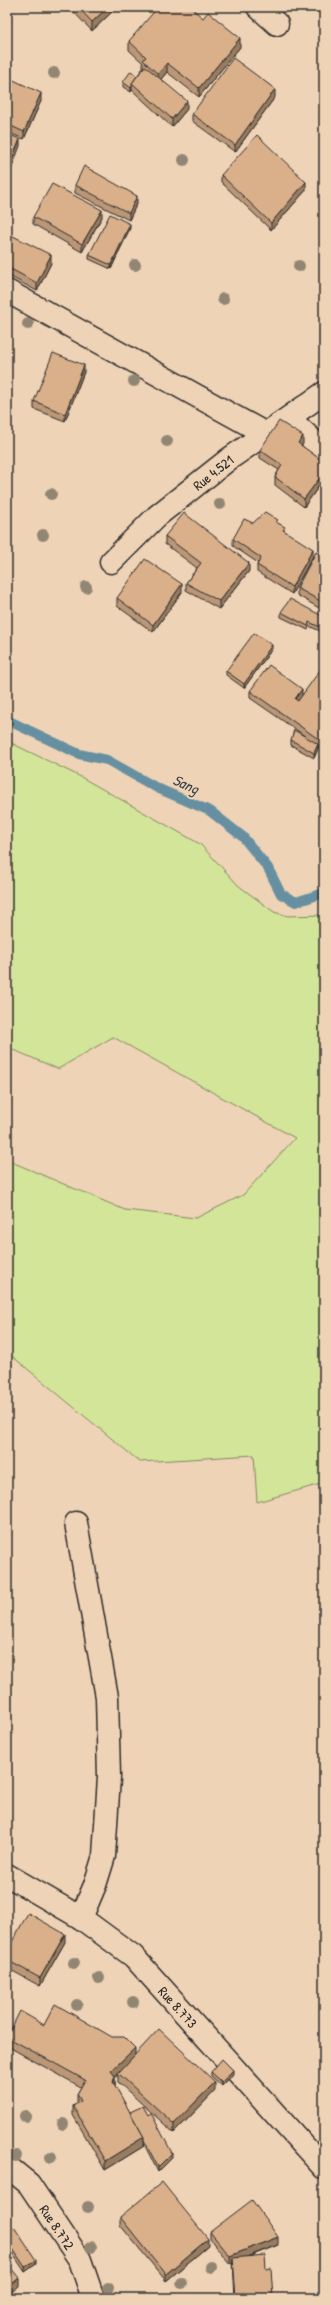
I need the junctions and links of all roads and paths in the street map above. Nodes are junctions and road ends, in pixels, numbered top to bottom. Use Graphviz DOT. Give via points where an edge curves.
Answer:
graph roads {
  1 [pos="258,7"];
  2 [pos="277,24"];
  3 [pos="7,291"];
  4 [pos="324,394"];
  5 [pos="289,418"];
  6 [pos="266,434"];
  7 [pos="324,451"];
  8 [pos="110,562"];
  9 [pos="76,1523"];
  10 [pos="7,1875"];
  11 [pos="81,1918"];
  12 [pos="7,2166"];
  13 [pos="324,2168"];
  14 [pos="93,2298"];
  1 -- 2 [label="street"];
  3 -- 6 [label="street"];
  4 -- 5 [label="street, Rue 4.521"];
  5 -- 6 [label="street, Rue 4.521"];
  5 -- 7 [label="street"];
  6 -- 8 [label="street, Rue 4.521" via="228,459 157,516"];
  9 -- 11 [label="street" via="107,1697 110,1777 104,1856"];
  10 -- 11 [label="street, Rue 8.773"];
  11 -- 13 [label="street, Rue 8.773" via="133,1956"];
  12 -- 14 [label="street, Rue 8.772" via="28,2184 80,2260"];
}
